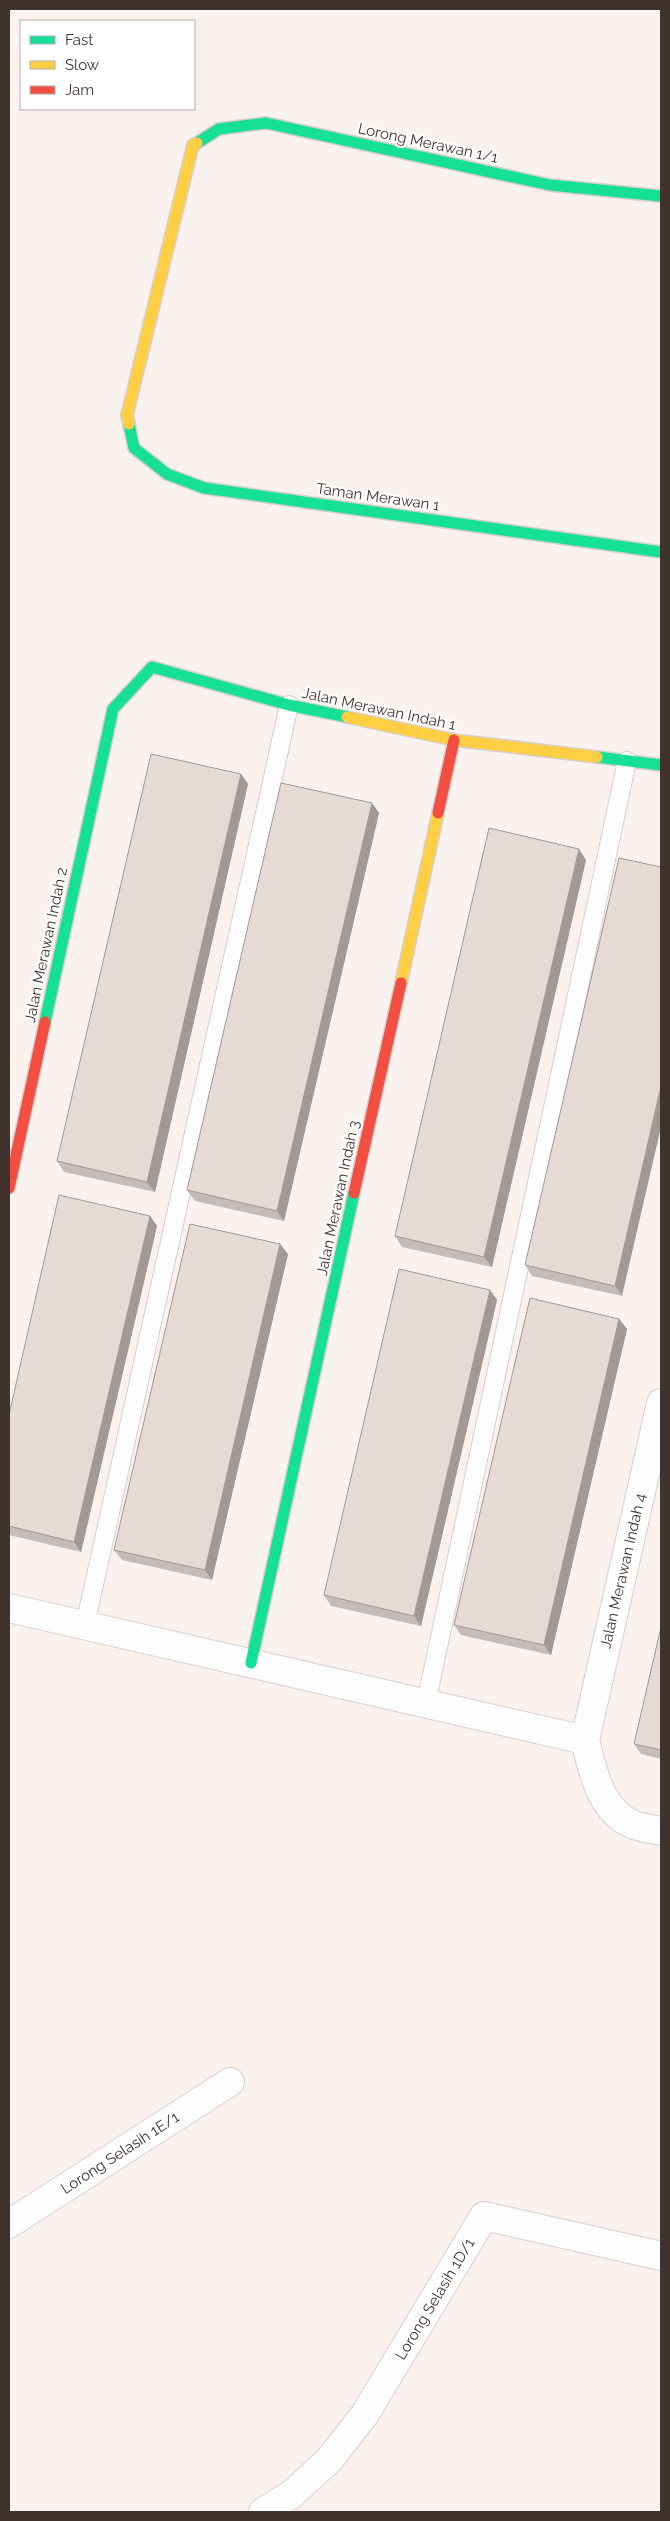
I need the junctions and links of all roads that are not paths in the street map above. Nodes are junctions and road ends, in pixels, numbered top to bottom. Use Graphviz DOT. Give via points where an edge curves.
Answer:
graph roads {
  1 [pos="661,196"];
  2 [pos="127,415"];
  3 [pos="661,552"];
  4 [pos="288,705"];
  5 [pos="113,709"];
  6 [pos="454,740"];
  7 [pos="627,761"];
  8 [pos="661,765"];
  9 [pos="9,1188"];
  10 [pos="661,1403"];
  11 [pos="9,1608"];
  12 [pos="85,1625"];
  13 [pos="251,1663"];
  14 [pos="426,1703"];
  15 [pos="585,1740"];
  16 [pos="661,1831"];
  17 [pos="230,2082"];
  18 [pos="9,2224"];
  19 [pos="661,2256"];
  20 [pos="263,2512"];
  1 -- 2 [label="street, Lorong Merawan 1/1" via="550,185 266,124 219,129 194,144"];
  2 -- 3 [label="street, Taman Merawan 1" via="134,448 167,474 204,488"];
  4 -- 5 [label="street, Jalan Merawan Indah 1" via="152,668"];
  4 -- 6 [label="street, Jalan Merawan Indah 1"];
  4 -- 12 [label="lane"];
  5 -- 9 [label="street, Jalan Merawan Indah 2"];
  6 -- 7 [label="street, Jalan Merawan Indah 1"];
  6 -- 13 [label="street, Jalan Merawan Indah 3"];
  7 -- 8 [label="street, Jalan Merawan Indah 1"];
  7 -- 14 [label="lane"];
  10 -- 15 [label="street, Jalan Merawan Indah 4"];
  11 -- 12 [label="street"];
  12 -- 13 [label="street"];
  13 -- 14 [label="street"];
  14 -- 15 [label="street"];
  15 -- 16 [label="street" via="594,1777 610,1808 634,1825"];
  17 -- 18 [label="street, Lorong Selasih 1E/1"];
  19 -- 20 [label="street, Lorong Selasih 1D/1" via="484,2216 365,2414 330,2459 292,2494"];
}
